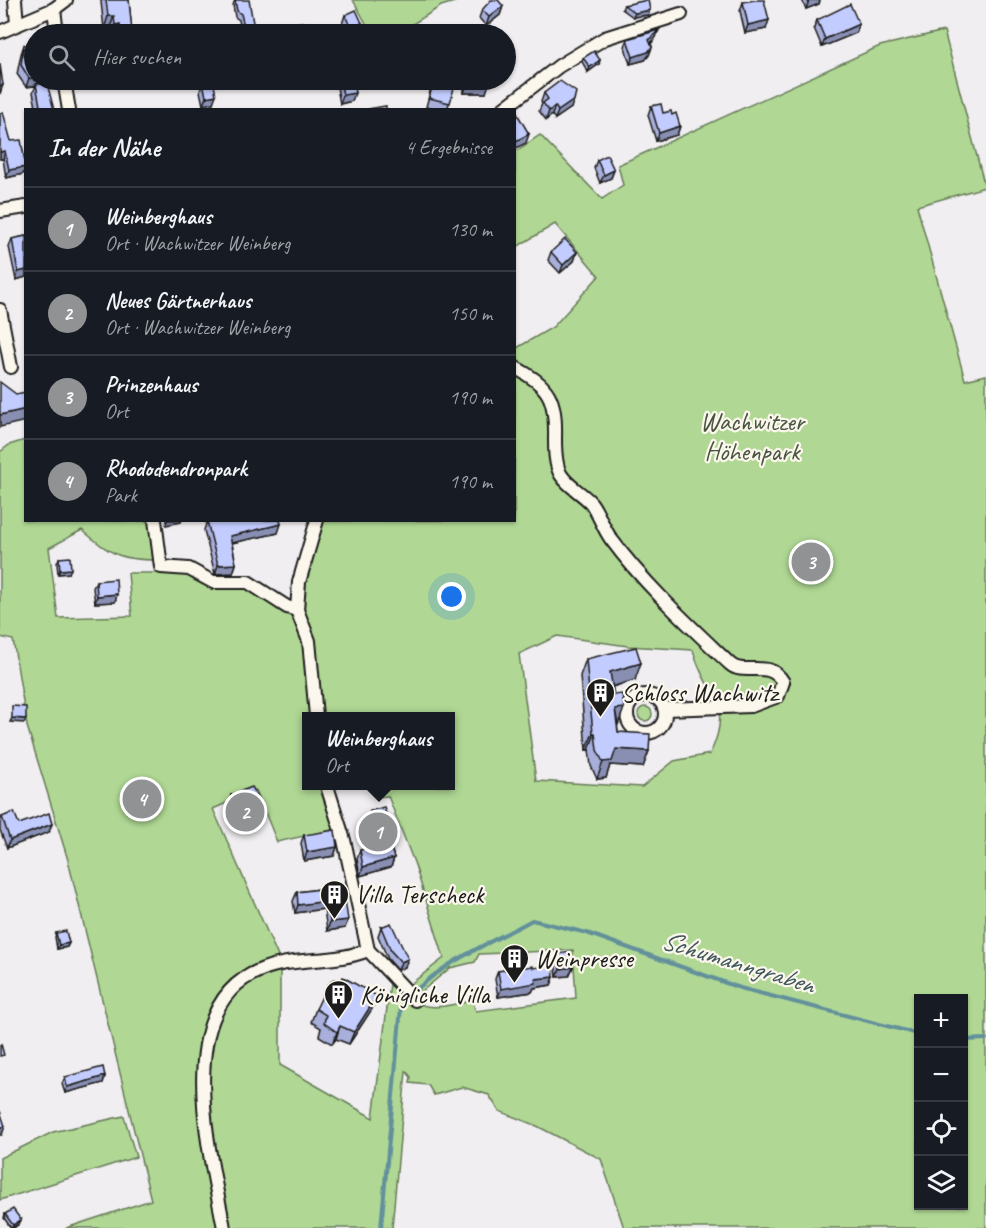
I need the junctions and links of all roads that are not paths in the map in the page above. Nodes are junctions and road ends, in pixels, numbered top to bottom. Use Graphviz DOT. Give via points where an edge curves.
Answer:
graph roads {
  1 [pos="15,0"];
  2 [pos="66,0"];
  3 [pos="54,9"];
  4 [pos="681,14"];
  5 [pos="16,24"];
  6 [pos="56,24"];
  7 [pos="0,32"];
  8 [pos="66,90"];
  9 [pos="69,108"];
  10 [pos="505,108"];
  11 [pos="24,207"];
  12 [pos="0,211"];
  13 [pos="0,310"];
  14 [pos="11,367"];
  15 [pos="516,368"];
  16 [pos="155,522"];
  17 [pos="316,522"];
  18 [pos="297,610"];
  19 [pos="665,709"];
  20 [pos="316,712"];
  21 [pos="328,790"];
  22 [pos="368,950"];
  23 [pos="415,1000"];
  24 [pos="224,1228"];
  1 -- 5 [label="street"];
  2 -- 3 [label="street"];
  3 -- 5 [label="street"];
  3 -- 6 [label="street"];
  4 -- 10 [label="street" via="605,38 559,66"];
  5 -- 7 [label="street"];
  8 -- 9 [label="street"];
  11 -- 12 [label="street"];
  13 -- 14 [label="street"];
  15 -- 19 [label="street" via="536,378 551,395 555,452 561,474 590,502 609,537 629,561 680,617 734,667 770,670 783,682 778,696 751,706"];
  16 -- 18 [label="street" via="161,567 178,567 213,582 248,582"];
  17 -- 18 [label="street" via="299,582"];
  18 -- 20 [label="street" via="309,641"];
  21 -- 22 [label="street" via="344,840"];
  22 -- 23 [label="street"];
  22 -- 24 [label="street" via="356,955 285,961 258,971 229,992 214,1015 206,1041 204,1089"];
}
